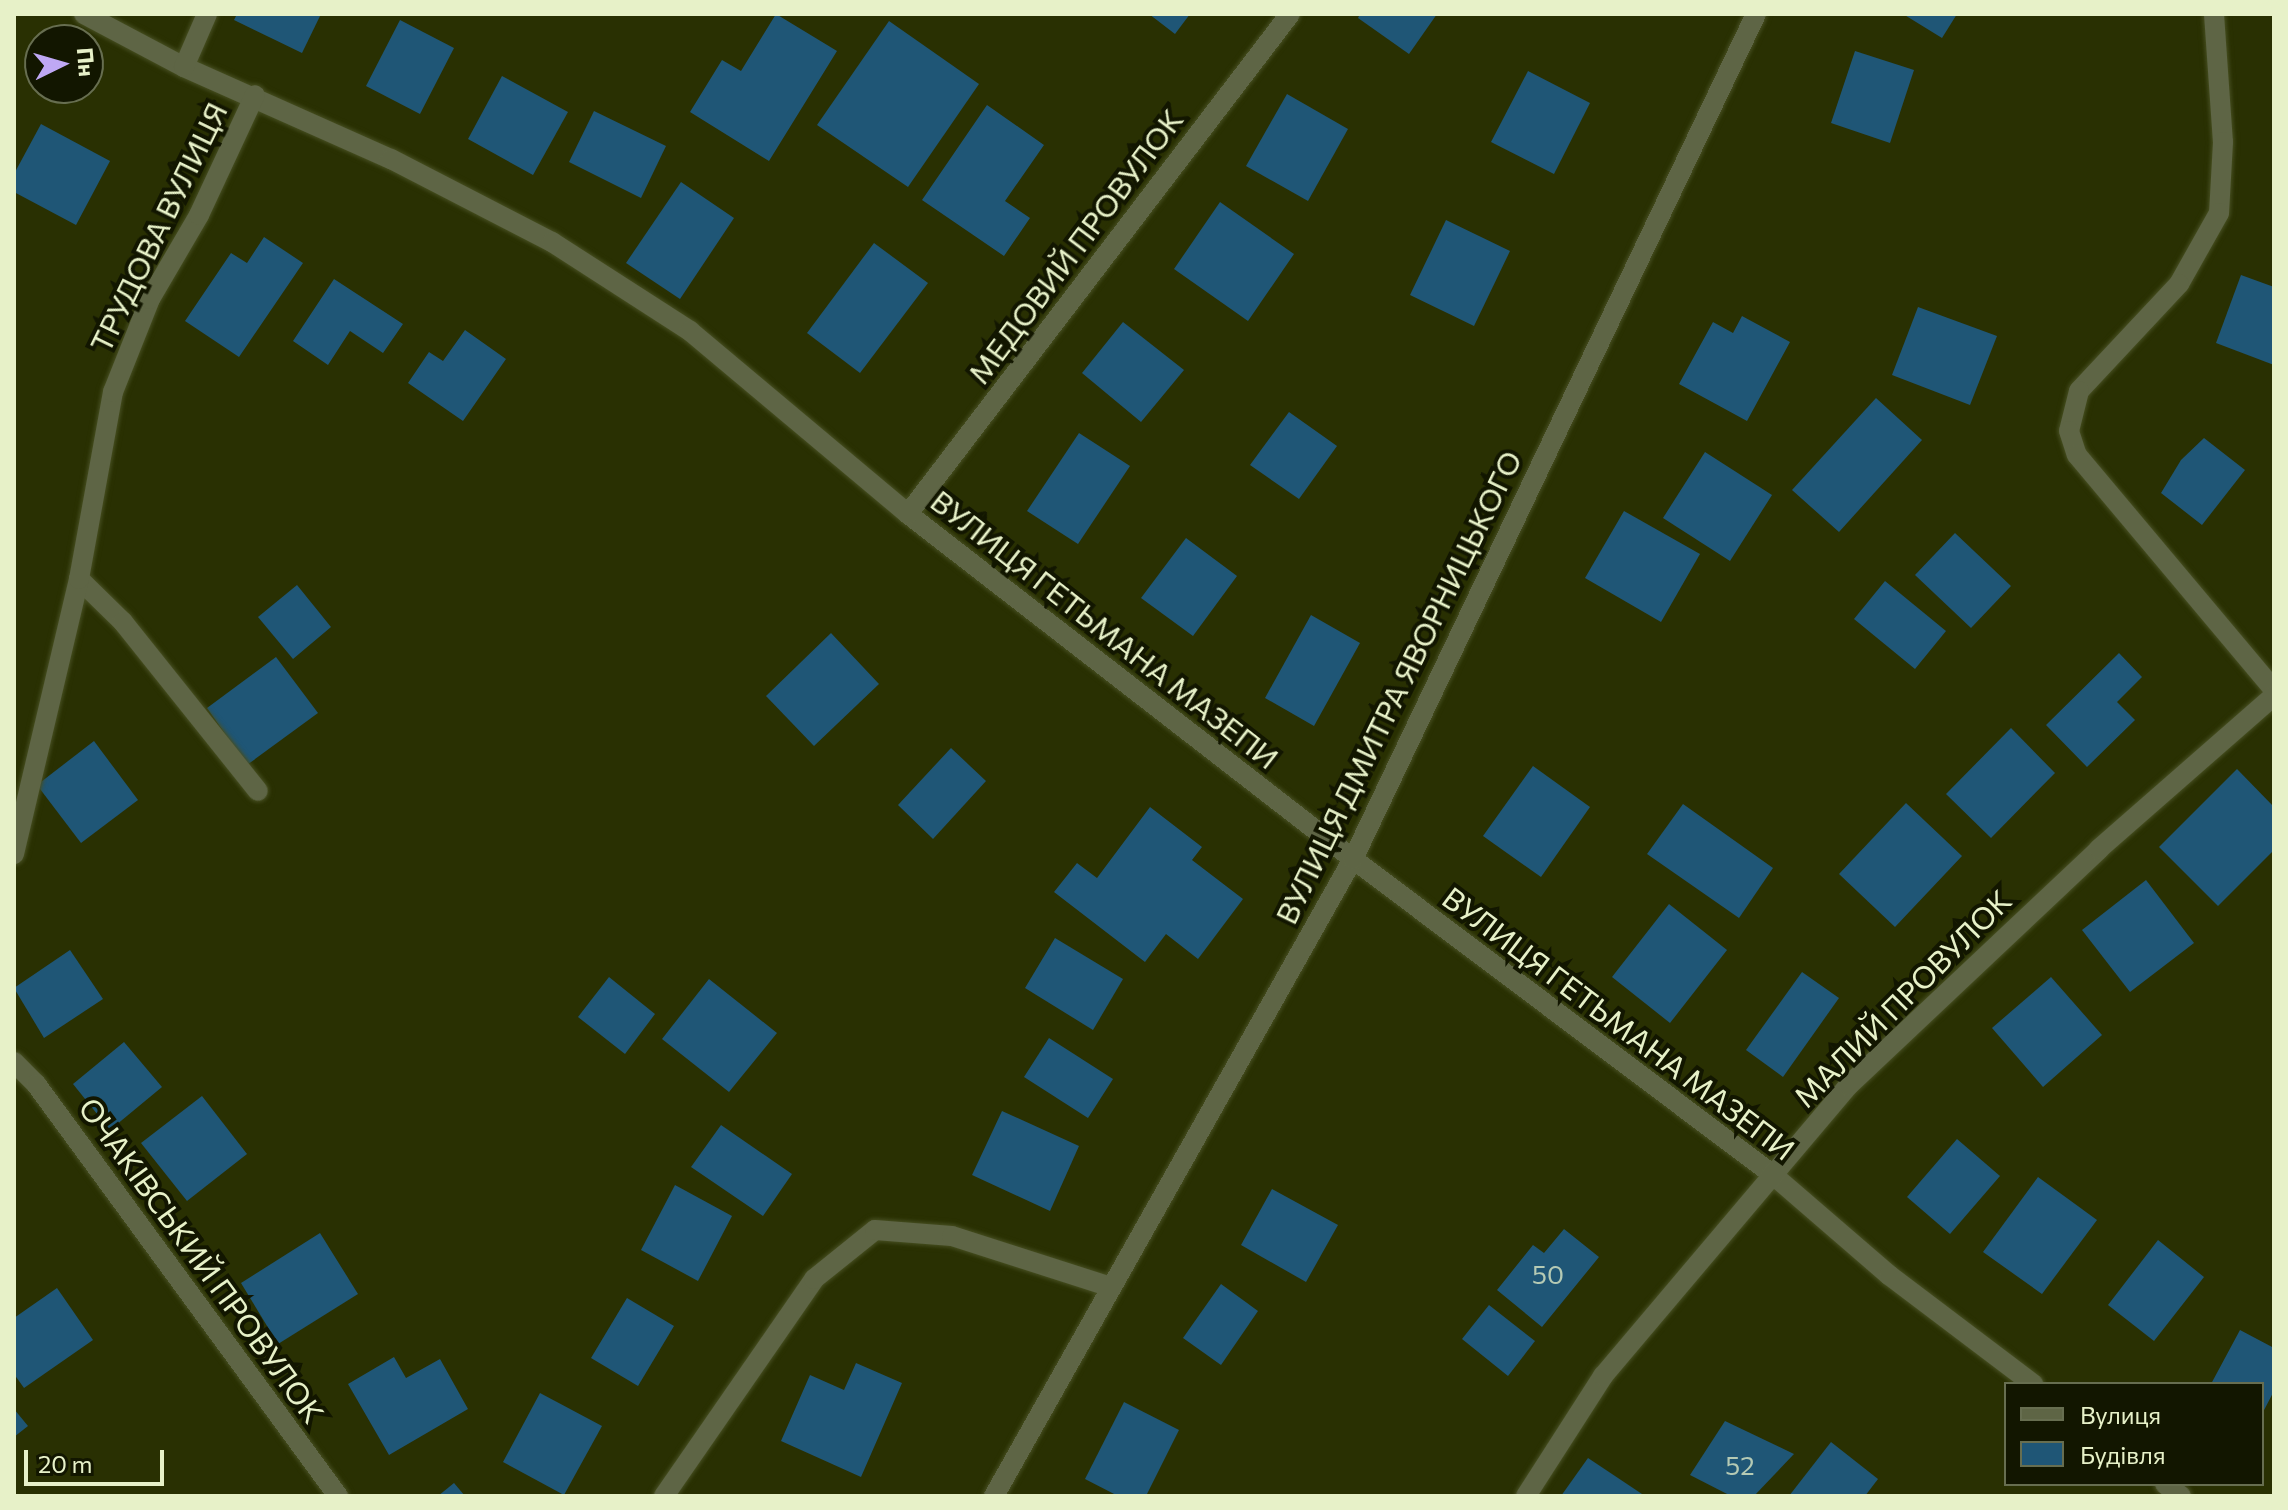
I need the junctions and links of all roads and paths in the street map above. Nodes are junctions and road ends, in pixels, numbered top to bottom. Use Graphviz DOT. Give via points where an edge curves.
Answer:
graph roads {
  1 [pos="84,14"];
  2 [pos="207,14"];
  3 [pos="1290,14"];
  4 [pos="1756,14"];
  5 [pos="2214,14"];
  6 [pos="184,67"];
  7 [pos="255,95"];
  8 [pos="908,514"];
  9 [pos="79,579"];
  10 [pos="2274,693"];
  11 [pos="258,791"];
  12 [pos="14,854"];
  13 [pos="1353,859"];
  14 [pos="14,1062"];
  15 [pos="1772,1174"];
  16 [pos="1111,1287"];
  17 [pos="2030,1382"];
  18 [pos="338,1496"];
  19 [pos="664,1496"];
  20 [pos="994,1496"];
  21 [pos="1526,1496"];
  1 -- 6 [label="street, ВУЛИЦЯ ГЕТЬМАНА МАЗЕПИ"];
  2 -- 6 [label="street, ТРУДОВА ВУЛИЦЯ"];
  3 -- 8 [label="street, МЕДОВИЙ ПРОВУЛОК"];
  4 -- 13 [label="street, ВУЛИЦЯ ДМИТРА ЯВОРНИЦЬКОГО"];
  5 -- 10 [label="street" via="2223,142 2219,213 2179,284 2079,391 2069,431 2077,455"];
  6 -- 7 [label="street, ВУЛИЦЯ ГЕТЬМАНА МАЗЕПИ"];
  7 -- 8 [label="street, ВУЛИЦЯ ГЕТЬМАНА МАЗЕПИ" via="391,159 577,258 690,331"];
  7 -- 9 [label="street, ТРУДОВА ВУЛИЦЯ" via="199,215 150,299 113,392"];
  8 -- 13 [label="street, ВУЛИЦЯ ГЕТЬМАНА МАЗЕПИ"];
  9 -- 11 [label="street" via="142,644"];
  9 -- 12 [label="street, ТРУДОВА ВУЛИЦЯ"];
  10 -- 15 [label="street, МАЛИЙ ПРОВУЛОК" via="1883,1053"];
  13 -- 15 [label="street, ВУЛИЦЯ ГЕТЬМАНА МАЗЕПИ"];
  13 -- 16 [label="street, ВУЛИЦЯ ДМИТРА ЯВОРНИЦЬКОГО"];
  14 -- 18 [label="street, ОЧАКІВСЬКИЙ ПРОВУЛОК" via="36,1084"];
  15 -- 17 [label="street, ВУЛИЦЯ ГЕТЬМАНА МАЗЕПИ" via="1889,1275"];
  15 -- 21 [label="street, МАЛИЙ ПРОВУЛОК" via="1603,1376"];
  16 -- 19 [label="street" via="952,1236 875,1230 814,1279"];
  16 -- 20 [label="street, ВУЛИЦЯ ДМИТРА ЯВОРНИЦЬКОГО"];
}
